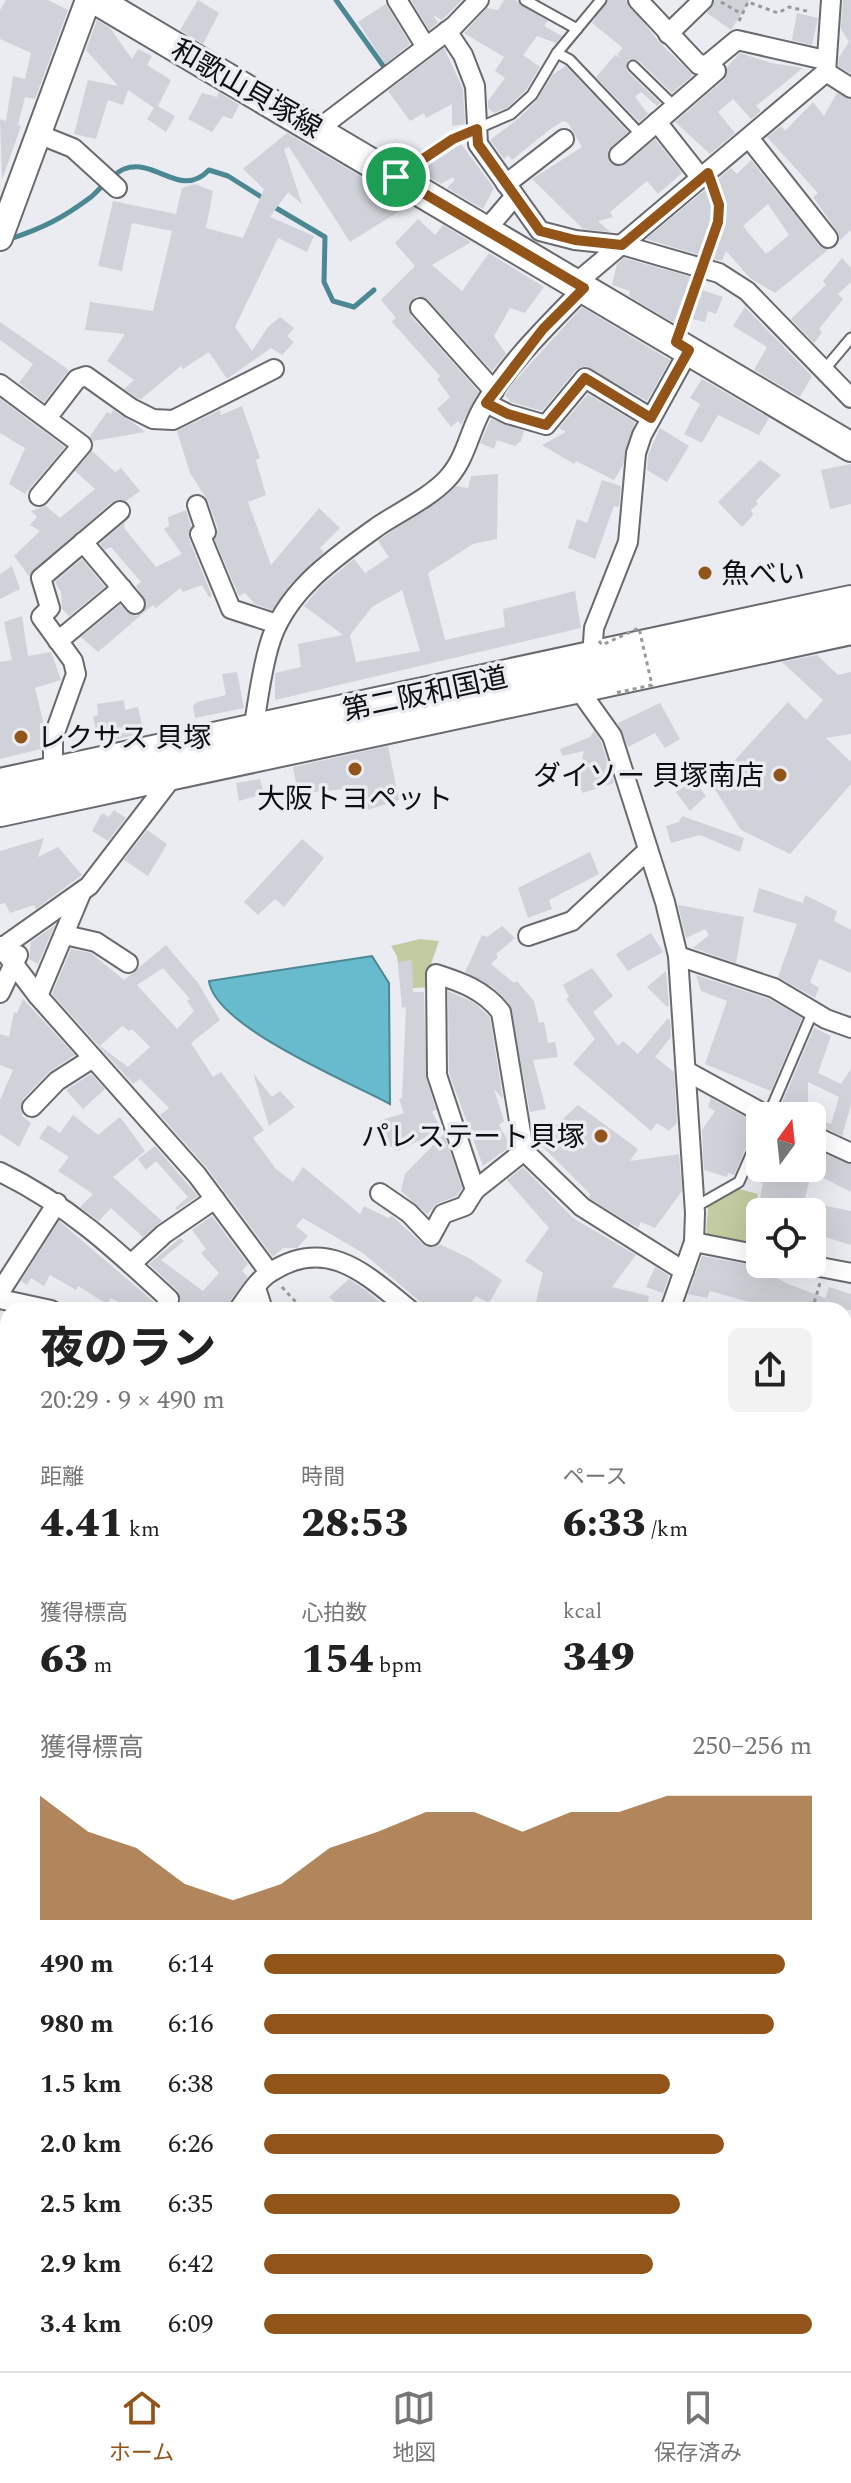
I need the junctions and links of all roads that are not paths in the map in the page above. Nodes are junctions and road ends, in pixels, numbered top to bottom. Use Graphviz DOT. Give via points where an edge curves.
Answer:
graph roads {
  1 [pos="88,0"];
  2 [pos="96,0"];
  3 [pos="397,0"];
  4 [pos="479,0"];
  5 [pos="525,0"];
  6 [pos="601,0"];
  7 [pos="638,0"];
  8 [pos="703,0"];
  9 [pos="831,8"];
  10 [pos="577,29"];
  11 [pos="447,31"];
  12 [pos="668,34"];
  13 [pos="426,47"];
  14 [pos="557,53"];
  15 [pos="708,64"];
  16 [pos="633,66"];
  17 [pos="826,66"];
  18 [pos="851,88"];
  19 [pos="675,107"];
  20 [pos="657,122"];
  21 [pos="477,129"];
  22 [pos="317,130"];
  23 [pos="38,134"];
  24 [pos="642,136"];
  25 [pos="749,138"];
  26 [pos="564,139"];
  27 [pos="619,155"];
  28 [pos="704,176"];
  29 [pos="396,177"];
  30 [pos="117,188"];
  31 [pos="511,190"];
  32 [pos="486,230"];
  33 [pos="0,237"];
  34 [pos="828,238"];
  35 [pos="622,245"];
  36 [pos="700,268"];
  37 [pos="580,286"];
  38 [pos="420,308"];
  39 [pos="851,338"];
  40 [pos="683,346"];
  41 [pos="274,369"];
  42 [pos="824,370"];
  43 [pos="0,384"];
  44 [pos="490,397"];
  45 [pos="851,398"];
  46 [pos="47,418"];
  47 [pos="651,418"];
  48 [pos="851,447"];
  49 [pos="39,496"];
  50 [pos="197,505"];
  51 [pos="120,511"];
  52 [pos="83,542"];
  53 [pos="122,588"];
  54 [pos="851,602"];
  55 [pos="135,604"];
  56 [pos="277,624"];
  57 [pos="851,628"];
  58 [pos="58,641"];
  59 [pos="596,649"];
  60 [pos="577,687"];
  61 [pos="253,730"];
  62 [pos="175,773"];
  63 [pos="53,774"];
  64 [pos="0,785"];
  65 [pos="0,810"];
  66 [pos="648,850"];
  67 [pos="82,891"];
  68 [pos="28,930"];
  69 [pos="65,935"];
  70 [pos="528,936"];
  71 [pos="1,948"];
  72 [pos="678,956"];
  73 [pos="128,963"];
  74 [pos="13,966"];
  75 [pos="0,993"];
  76 [pos="38,996"];
  77 [pos="813,1011"];
  78 [pos="851,1028"];
  79 [pos="93,1058"];
  80 [pos="688,1072"];
  81 [pos="774,1102"];
  82 [pos="746,1104"];
  83 [pos="32,1107"];
  84 [pos="826,1141"];
  85 [pos="524,1151"];
  86 [pos="851,1153"];
  87 [pos="746,1166"];
  88 [pos="0,1172"];
  89 [pos="475,1190"];
  90 [pos="380,1193"];
  91 [pos="215,1199"];
  92 [pos="57,1203"];
  93 [pos="695,1207"];
  94 [pos="694,1242"];
  95 [pos="746,1252"];
  96 [pos="131,1264"];
  97 [pos="826,1268"];
  98 [pos="684,1271"];
  99 [pos="269,1272"];
  100 [pos="851,1273"];
  101 [pos="256,1288"];
  102 [pos="0,1292"];
  103 [pos="168,1302"];
  104 [pos="245,1302"];
  105 [pos="260,1302"];
  106 [pos="399,1302"];
  107 [pos="673,1302"];
  1 -- 23 [label="street"];
  2 -- 22 [label="main road, 和歌山貝塚線"];
  3 -- 13 [label="street"];
  4 -- 11 [label="street"];
  5 -- 10 [label="lane"];
  6 -- 10 [label="lane"];
  7 -- 12 [label="street"];
  8 -- 12 [label="street"];
  9 -- 17 [label="street"];
  10 -- 14 [label="lane"];
  11 -- 13 [label="street"];
  11 -- 21 [label="street" via="475,86"];
  12 -- 15 [label="street" via="699,65"];
  13 -- 22 [label="street"];
  14 -- 21 [label="lane" via="532,95 511,114"];
  14 -- 24 [label="lane" via="570,60"];
  15 -- 17 [label="street" via="734,41"];
  15 -- 19 [label="street" via="716,71"];
  16 -- 19 [label="lane"];
  17 -- 18 [label="street"];
  17 -- 25 [label="street"];
  19 -- 20 [label="street"];
  20 -- 24 [label="street"];
  20 -- 28 [label="street"];
  21 -- 29 [label="lane"];
  21 -- 31 [label="street" via="478,144"];
  22 -- 29 [label="main road, 和歌山貝塚線"];
  23 -- 30 [label="street" via="73,148"];
  23 -- 33 [label="street"];
  24 -- 27 [label="street"];
  25 -- 28 [label="street"];
  25 -- 34 [label="street"];
  26 -- 31 [label="street"];
  28 -- 35 [label="street"];
  28 -- 36 [label="lane" via="719,205"];
  29 -- 32 [label="main road, 和歌山貝塚線"];
  31 -- 32 [label="street"];
  31 -- 35 [label="street" via="540,231"];
  32 -- 37 [label="main road, 和歌山貝塚線"];
  35 -- 36 [label="street"];
  35 -- 37 [label="street"];
  36 -- 40 [label="lane"];
  36 -- 42 [label="street" via="747,291"];
  37 -- 40 [label="main road, 和歌山貝塚線"];
  37 -- 44 [label="street"];
  38 -- 44 [label="street"];
  39 -- 42 [label="lane"];
  40 -- 47 [label="street"];
  40 -- 48 [label="main road, 和歌山貝塚線"];
  41 -- 46 [label="street" via="173,420 153,419 131,408 86,376 77,379"];
  42 -- 45 [label="street"];
  43 -- 46 [label="street"];
  44 -- 47 [label="street" via="508,414 546,425 585,378"];
  44 -- 56 [label="street" via="462,459 446,480 320,570"];
  46 -- 49 [label="street" via="82,445"];
  47 -- 59 [label="street" via="636,453 628,542 594,628"];
  50 -- 56 [label="street" via="206,532 200,534 231,609"];
  51 -- 52 [label="street"];
  52 -- 53 [label="street"];
  52 -- 58 [label="street" via="41,578 50,608 41,617"];
  53 -- 55 [label="street"];
  53 -- 58 [label="street"];
  54 -- 59 [label="highway, 第二阪和国道"];
  56 -- 61 [label="street"];
  57 -- 60 [label="highway, 第二阪和国道"];
  58 -- 63 [label="street" via="76,674 53,738"];
  59 -- 61 [label="highway, 第二阪和国道"];
  60 -- 62 [label="highway, 第二阪和国道"];
  60 -- 66 [label="street" via="612,736"];
  61 -- 63 [label="highway, 第二阪和国道"];
  62 -- 65 [label="highway, 第二阪和国道"];
  62 -- 67 [label="street"];
  63 -- 64 [label="highway, 第二阪和国道"];
  66 -- 70 [label="street" via="572,921"];
  66 -- 72 [label="street"];
  67 -- 68 [label="street"];
  67 -- 69 [label="street"];
  68 -- 71 [label="street"];
  68 -- 74 [label="street"];
  69 -- 73 [label="street" via="96,942"];
  69 -- 76 [label="street"];
  71 -- 74 [label="street"];
  72 -- 77 [label="street" via="774,988"];
  72 -- 80 [label="street"];
  74 -- 75 [label="street"];
  74 -- 76 [label="street"];
  76 -- 79 [label="street"];
  77 -- 78 [label="street"];
  77 -- 81 [label="lane"];
  79 -- 83 [label="street" via="57,1081"];
  79 -- 91 [label="street"];
  80 -- 82 [label="street"];
  80 -- 93 [label="street"];
  84 -- 86 [label="street"];
  85 -- 89 [label="street"];
  85 -- 89 [label="street" via="501,1012 469,985 436,974 437,1075"];
  85 -- 98 [label="street" via="582,1207"];
  87 -- 93 [label="lane" via="739,1182"];
  88 -- 92 [label="street"];
  89 -- 90 [label="street" via="465,1206 443,1214 431,1236"];
  91 -- 96 [label="street"];
  91 -- 99 [label="street"];
  92 -- 96 [label="street"];
  92 -- 102 [label="street"];
  93 -- 94 [label="street"];
  94 -- 95 [label="street"];
  94 -- 98 [label="street"];
  96 -- 103 [label="street"];
  97 -- 100 [label="street"];
  98 -- 107 [label="street"];
  99 -- 101 [label="street"];
  99 -- 106 [label="street" via="295,1262 344,1260"];
  101 -- 104 [label="street"];
  101 -- 105 [label="street"];
}
